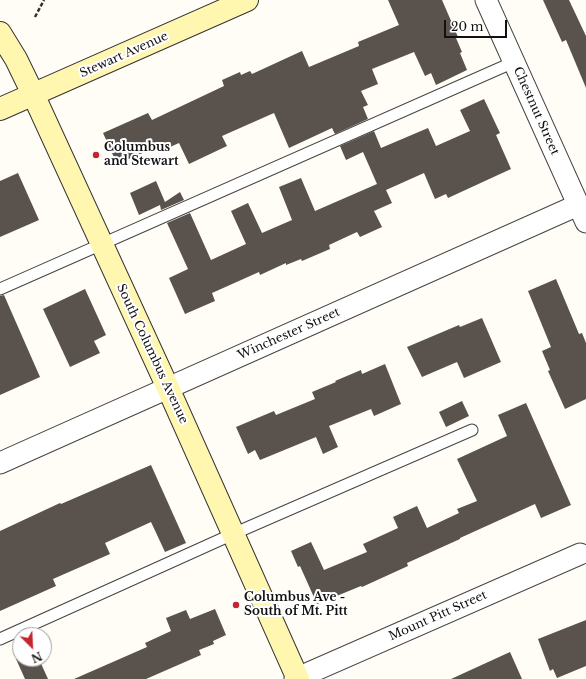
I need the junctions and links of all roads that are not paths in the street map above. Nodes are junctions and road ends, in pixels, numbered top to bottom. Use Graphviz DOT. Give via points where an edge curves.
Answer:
graph roads {
  1 [pos="247,0"];
  2 [pos="486,0"];
  3 [pos="0,33"];
  4 [pos="514,62"];
  5 [pos="33,94"];
  6 [pos="0,109"];
  7 [pos="582,214"];
  8 [pos="101,244"];
  9 [pos="0,289"];
  10 [pos="168,388"];
  11 [pos="472,430"];
  12 [pos="0,463"];
  13 [pos="233,534"];
  14 [pos="580,554"];
  15 [pos="0,639"];
  16 [pos="297,679"];
  1 -- 5 [label="main road, Stewart Avenue"];
  2 -- 4 [label="street, Chestnut Street"];
  3 -- 5 [label="main road, South Columbus Avenue"];
  4 -- 7 [label="street, Chestnut Street"];
  4 -- 8 [label="lane"];
  5 -- 6 [label="main road, Stewart Avenue"];
  5 -- 8 [label="main road, South Columbus Avenue"];
  7 -- 10 [label="street, Winchester Street"];
  8 -- 9 [label="lane"];
  8 -- 10 [label="main road, South Columbus Avenue"];
  10 -- 12 [label="street, Winchester Street"];
  10 -- 13 [label="main road, South Columbus Avenue"];
  11 -- 13 [label="lane"];
  13 -- 15 [label="lane"];
  13 -- 16 [label="main road, South Columbus Avenue"];
  14 -- 16 [label="street, Mount Pitt Street"];
}
